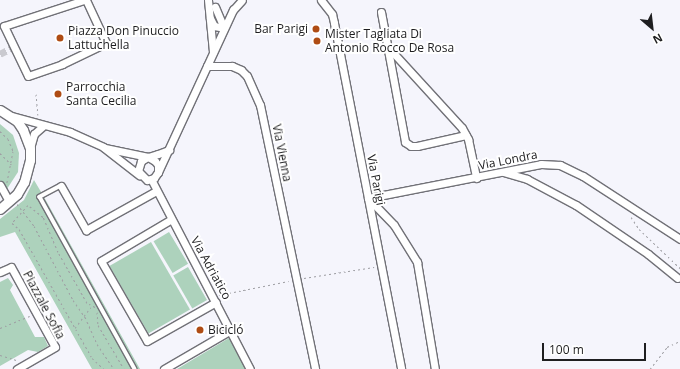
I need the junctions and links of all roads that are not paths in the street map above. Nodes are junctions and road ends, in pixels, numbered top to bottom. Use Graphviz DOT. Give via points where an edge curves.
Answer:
graph roads {
  1 [pos="85,0"];
  2 [pos="209,0"];
  3 [pos="321,0"];
  4 [pos="240,2"];
  5 [pos="215,7"];
  6 [pos="381,12"];
  7 [pos="209,14"];
  8 [pos="224,28"];
  9 [pos="387,46"];
  10 [pos="213,53"];
  11 [pos="207,66"];
  12 [pos="0,110"];
  13 [pos="9,115"];
  14 [pos="44,125"];
  15 [pos="466,135"];
  16 [pos="103,147"];
  17 [pos="30,148"];
  18 [pos="169,150"];
  19 [pos="148,157"];
  20 [pos="158,172"];
  21 [pos="501,172"];
  22 [pos="139,175"];
  23 [pos="476,178"];
  24 [pos="151,179"];
  25 [pos="3,185"];
  26 [pos="61,186"];
  27 [pos="156,191"];
  28 [pos="368,198"];
  29 [pos="5,205"];
  30 [pos="170,220"];
  31 [pos="680,239"];
  32 [pos="0,272"];
  33 [pos="678,278"];
  34 [pos="218,298"];
  35 [pos="231,330"];
  36 [pos="18,368"];
  37 [pos="135,369"];
  38 [pos="164,369"];
  39 [pos="250,369"];
  40 [pos="315,369"];
  41 [pos="401,369"];
  42 [pos="435,369"];
  1 -- 1 [label="street" via="36,18 4,26 28,76 62,64 106,43"];
  2 -- 5 [label="street"];
  2 -- 7 [label="street"];
  3 -- 28 [label="street, Via Parigi" via="332,14"];
  4 -- 5 [label="street" via="224,10"];
  4 -- 8 [label="street"];
  5 -- 8 [label="street"];
  6 -- 9 [label="street"];
  7 -- 8 [label="street" via="214,26"];
  7 -- 10 [label="street"];
  8 -- 10 [label="street"];
  9 -- 15 [label="street"];
  9 -- 15 [label="street" via="405,142 417,146"];
  10 -- 11 [label="street"];
  11 -- 18 [label="street"];
  11 -- 40 [label="street, Via Vienna" via="225,65 241,70 247,76 260,105"];
  12 -- 13 [label="street"];
  13 -- 14 [label="street"];
  13 -- 17 [label="street" via="23,130"];
  14 -- 16 [label="street" via="70,132"];
  14 -- 17 [label="street" via="34,134"];
  15 -- 23 [label="street"];
  16 -- 19 [label="street"];
  16 -- 22 [label="street"];
  17 -- 29 [label="street" via="30,165 24,182"];
  18 -- 19 [label="street"];
  18 -- 20 [label="street"];
  19 -- 20 [label="street" via="157,164"];
  19 -- 22 [label="street" via="139,164"];
  20 -- 24 [label="street"];
  21 -- 23 [label="street, Via Londra"];
  21 -- 31 [label="street, Via Londra" via="541,164 560,165 583,176"];
  21 -- 33 [label="street" via="528,179 576,205 648,254"];
  22 -- 24 [label="street" via="144,179"];
  23 -- 28 [label="street, Via Londra"];
  24 -- 27 [label="street, Via Adriatico"];
  25 -- 29 [label="street"];
  26 -- 27 [label="street" via="86,230"];
  26 -- 37 [label="lane" via="40,197"];
  27 -- 30 [label="street, Via Adriatico"];
  28 -- 41 [label="street, Via Parigi"];
  28 -- 42 [label="street" via="394,225 417,262"];
  30 -- 34 [label="street, Via Adriatico"];
  30 -- 34 [label="street" via="101,261 146,340"];
  32 -- 36 [label="street, Piazzale Sofia" via="11,267 55,348"];
  34 -- 35 [label="street, Via Adriatico"];
  35 -- 38 [label="street"];
  35 -- 39 [label="street, Via Adriatico"];
}
